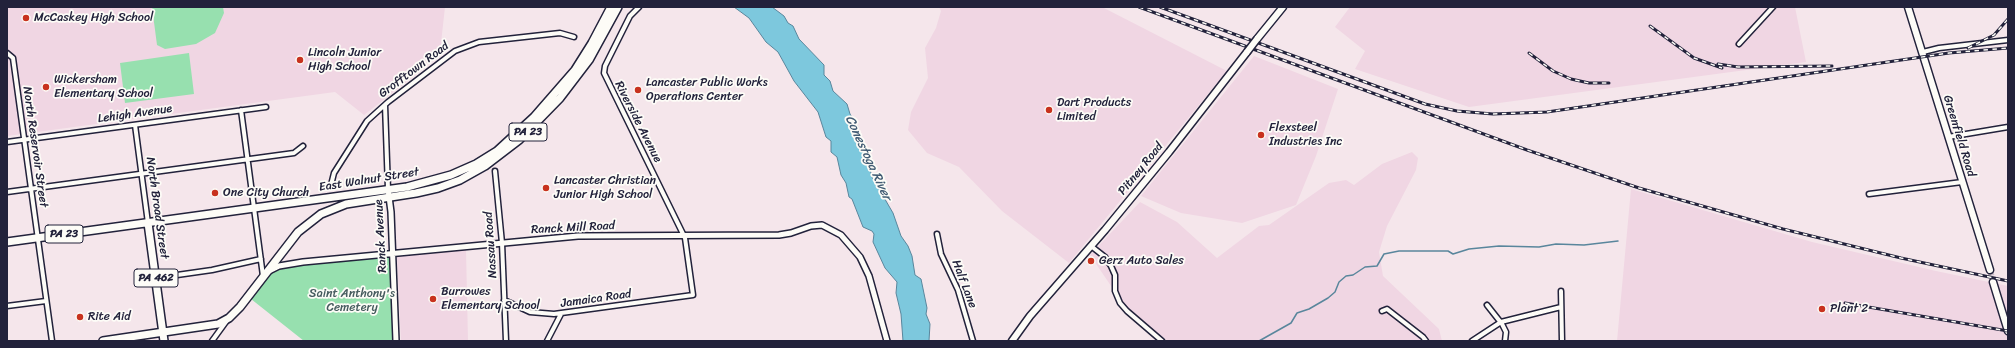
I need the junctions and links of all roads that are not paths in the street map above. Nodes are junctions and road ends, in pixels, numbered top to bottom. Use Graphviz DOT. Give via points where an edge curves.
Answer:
graph roads {
  1 [pos="611,7"];
  2 [pos="618,7"];
  3 [pos="639,7"];
  4 [pos="1283,7"];
  5 [pos="1908,7"];
  6 [pos="1772,8"];
  7 [pos="574,37"];
  8 [pos="2008,40"];
  9 [pos="1739,44"];
  10 [pos="1923,52"];
  11 [pos="7,53"];
  12 [pos="385,105"];
  13 [pos="266,107"];
  14 [pos="241,110"];
  15 [pos="135,124"];
  16 [pos="2008,127"];
  17 [pos="1948,137"];
  18 [pos="24,140"];
  19 [pos="7,142"];
  20 [pos="303,146"];
  21 [pos="248,160"];
  22 [pos="495,171"];
  23 [pos="142,174"];
  24 [pos="1962,182"];
  25 [pos="331,185"];
  26 [pos="31,188"];
  27 [pos="388,189"];
  28 [pos="7,192"];
  29 [pos="1869,194"];
  30 [pos="390,197"];
  31 [pos="254,208"];
  32 [pos="148,223"];
  33 [pos="937,234"];
  34 [pos="684,235"];
  35 [pos="38,238"];
  36 [pos="7,242"];
  37 [pos="502,243"];
  38 [pos="1091,246"];
  39 [pos="393,254"];
  40 [pos="261,259"];
  41 [pos="296,261"];
  42 [pos="303,262"];
  43 [pos="1990,270"];
  44 [pos="268,271"];
  45 [pos="156,278"];
  46 [pos="263,278"];
  47 [pos="1993,282"];
  48 [pos="1561,291"];
  49 [pos="693,295"];
  50 [pos="504,300"];
  51 [pos="46,301"];
  52 [pos="1487,305"];
  53 [pos="7,306"];
  54 [pos="1562,307"];
  55 [pos="1382,311"];
  56 [pos="561,314"];
  57 [pos="229,318"];
  58 [pos="1500,322"];
  59 [pos="2008,331"];
  60 [pos="163,333"];
  61 [pos="52,341"];
  62 [pos="102,341"];
  63 [pos="164,341"];
  64 [pos="212,341"];
  65 [pos="396,341"];
  66 [pos="506,341"];
  67 [pos="546,341"];
  68 [pos="888,341"];
  69 [pos="973,341"];
  70 [pos="1012,341"];
  71 [pos="1162,341"];
  72 [pos="1426,341"];
  73 [pos="1472,341"];
  74 [pos="1505,341"];
  75 [pos="1562,341"];
  1 -- 27 [label="main road, East Walnut Street / PA 23" via="592,43 566,82 534,118 506,144 484,159 451,175 422,184"];
  2 -- 30 [label="main road, East Walnut Street / PA 23" via="597,46 570,86 542,118 509,148 479,170 454,182 424,192"];
  3 -- 34 [label="street, Riverside Avenue" via="630,16 604,73"];
  4 -- 38 [label="main road, Pitney Road, bridge"];
  5 -- 10 [label="main road, Greenfield Road"];
  6 -- 9 [label="street"];
  7 -- 12 [label="street, Grofftown Road" via="560,33 471,44 445,58"];
  8 -- 10 [label="street"];
  10 -- 17 [label="main road, Greenfield Road"];
  11 -- 18 [label="street, North Reservoir Street" via="13,58"];
  12 -- 25 [label="street, Grofftown Road" via="362,128 334,173"];
  12 -- 27 [label="street, Ranck Avenue"];
  13 -- 14 [label="street, Lehigh Avenue"];
  14 -- 15 [label="street, Lehigh Avenue"];
  14 -- 21 [label="street"];
  15 -- 18 [label="street, Lehigh Avenue"];
  15 -- 23 [label="street, North Broad Street"];
  16 -- 17 [label="street"];
  17 -- 24 [label="main road, Greenfield Road"];
  18 -- 19 [label="street, Lehigh Avenue"];
  18 -- 26 [label="street, North Reservoir Street"];
  20 -- 21 [label="street" via="294,153"];
  21 -- 23 [label="street"];
  21 -- 31 [label="street"];
  22 -- 37 [label="street, Nassau Road"];
  23 -- 26 [label="street"];
  23 -- 32 [label="street, North Broad Street"];
  24 -- 29 [label="street"];
  24 -- 43 [label="main road, Greenfield Road"];
  26 -- 28 [label="street"];
  26 -- 35 [label="street, North Reservoir Street"];
  27 -- 30 [label="street, Ranck Avenue"];
  27 -- 31 [label="main road, East Walnut Street / PA 23"];
  30 -- 39 [label="street, Ranck Avenue"];
  30 -- 44 [label="main road, East Walnut Street / PA 23" via="352,202 330,209 315,218 298,232"];
  31 -- 32 [label="main road, East Walnut Street / PA 23"];
  31 -- 40 [label="street"];
  32 -- 35 [label="main road, East Walnut Street / PA 23"];
  32 -- 45 [label="main road, North Broad Street / PA 462"];
  33 -- 69 [label="street, Half Lane" via="941,254 958,290"];
  34 -- 37 [label="street, Ranck Mill Road" via="578,236"];
  34 -- 49 [label="street, Riverside Avenue"];
  34 -- 68 [label="street, Ranck Mill Road" via="783,235 817,225 827,227 841,235 865,266"];
  35 -- 36 [label="main road, East Walnut Street / PA 23"];
  35 -- 51 [label="street, North Reservoir Street"];
  37 -- 39 [label="street, Ranck Mill Road"];
  37 -- 50 [label="street, Nassau Road"];
  38 -- 70 [label="main road, Pitney Road" via="1030,316"];
  38 -- 71 [label="street" via="1105,257 1111,266 1120,303"];
  39 -- 42 [label="street, Ranck Mill Road"];
  39 -- 65 [label="street, Ranck Avenue"];
  40 -- 45 [label="street" via="212,270"];
  40 -- 46 [label="street"];
  41 -- 42 [label="street, Ranck Mill Road"];
  42 -- 44 [label="street, Ranck Mill Road" via="279,266"];
  44 -- 46 [label="main road, PA 23"];
  45 -- 60 [label="main road, North Broad Street / PA 462"];
  46 -- 57 [label="main road, PA 23"];
  47 -- 59 [label="main road"];
  48 -- 54 [label="street"];
  49 -- 56 [label="street, Jamaica Road"];
  50 -- 56 [label="street, Jamaica Road" via="530,312"];
  50 -- 66 [label="street, Nassau Road"];
  51 -- 53 [label="street"];
  51 -- 61 [label="street, North Reservoir Street"];
  52 -- 58 [label="street"];
  54 -- 58 [label="street"];
  54 -- 75 [label="street"];
  55 -- 72 [label="street" via="1387,309"];
  56 -- 67 [label="street"];
  57 -- 60 [label="main road, PA 23" via="213,326"];
  57 -- 64 [label="street"];
  58 -- 73 [label="street"];
  58 -- 74 [label="street" via="1506,332"];
  60 -- 62 [label="main road, PA 23"];
  60 -- 63 [label="main road, North Broad Street / PA 462"];
}
